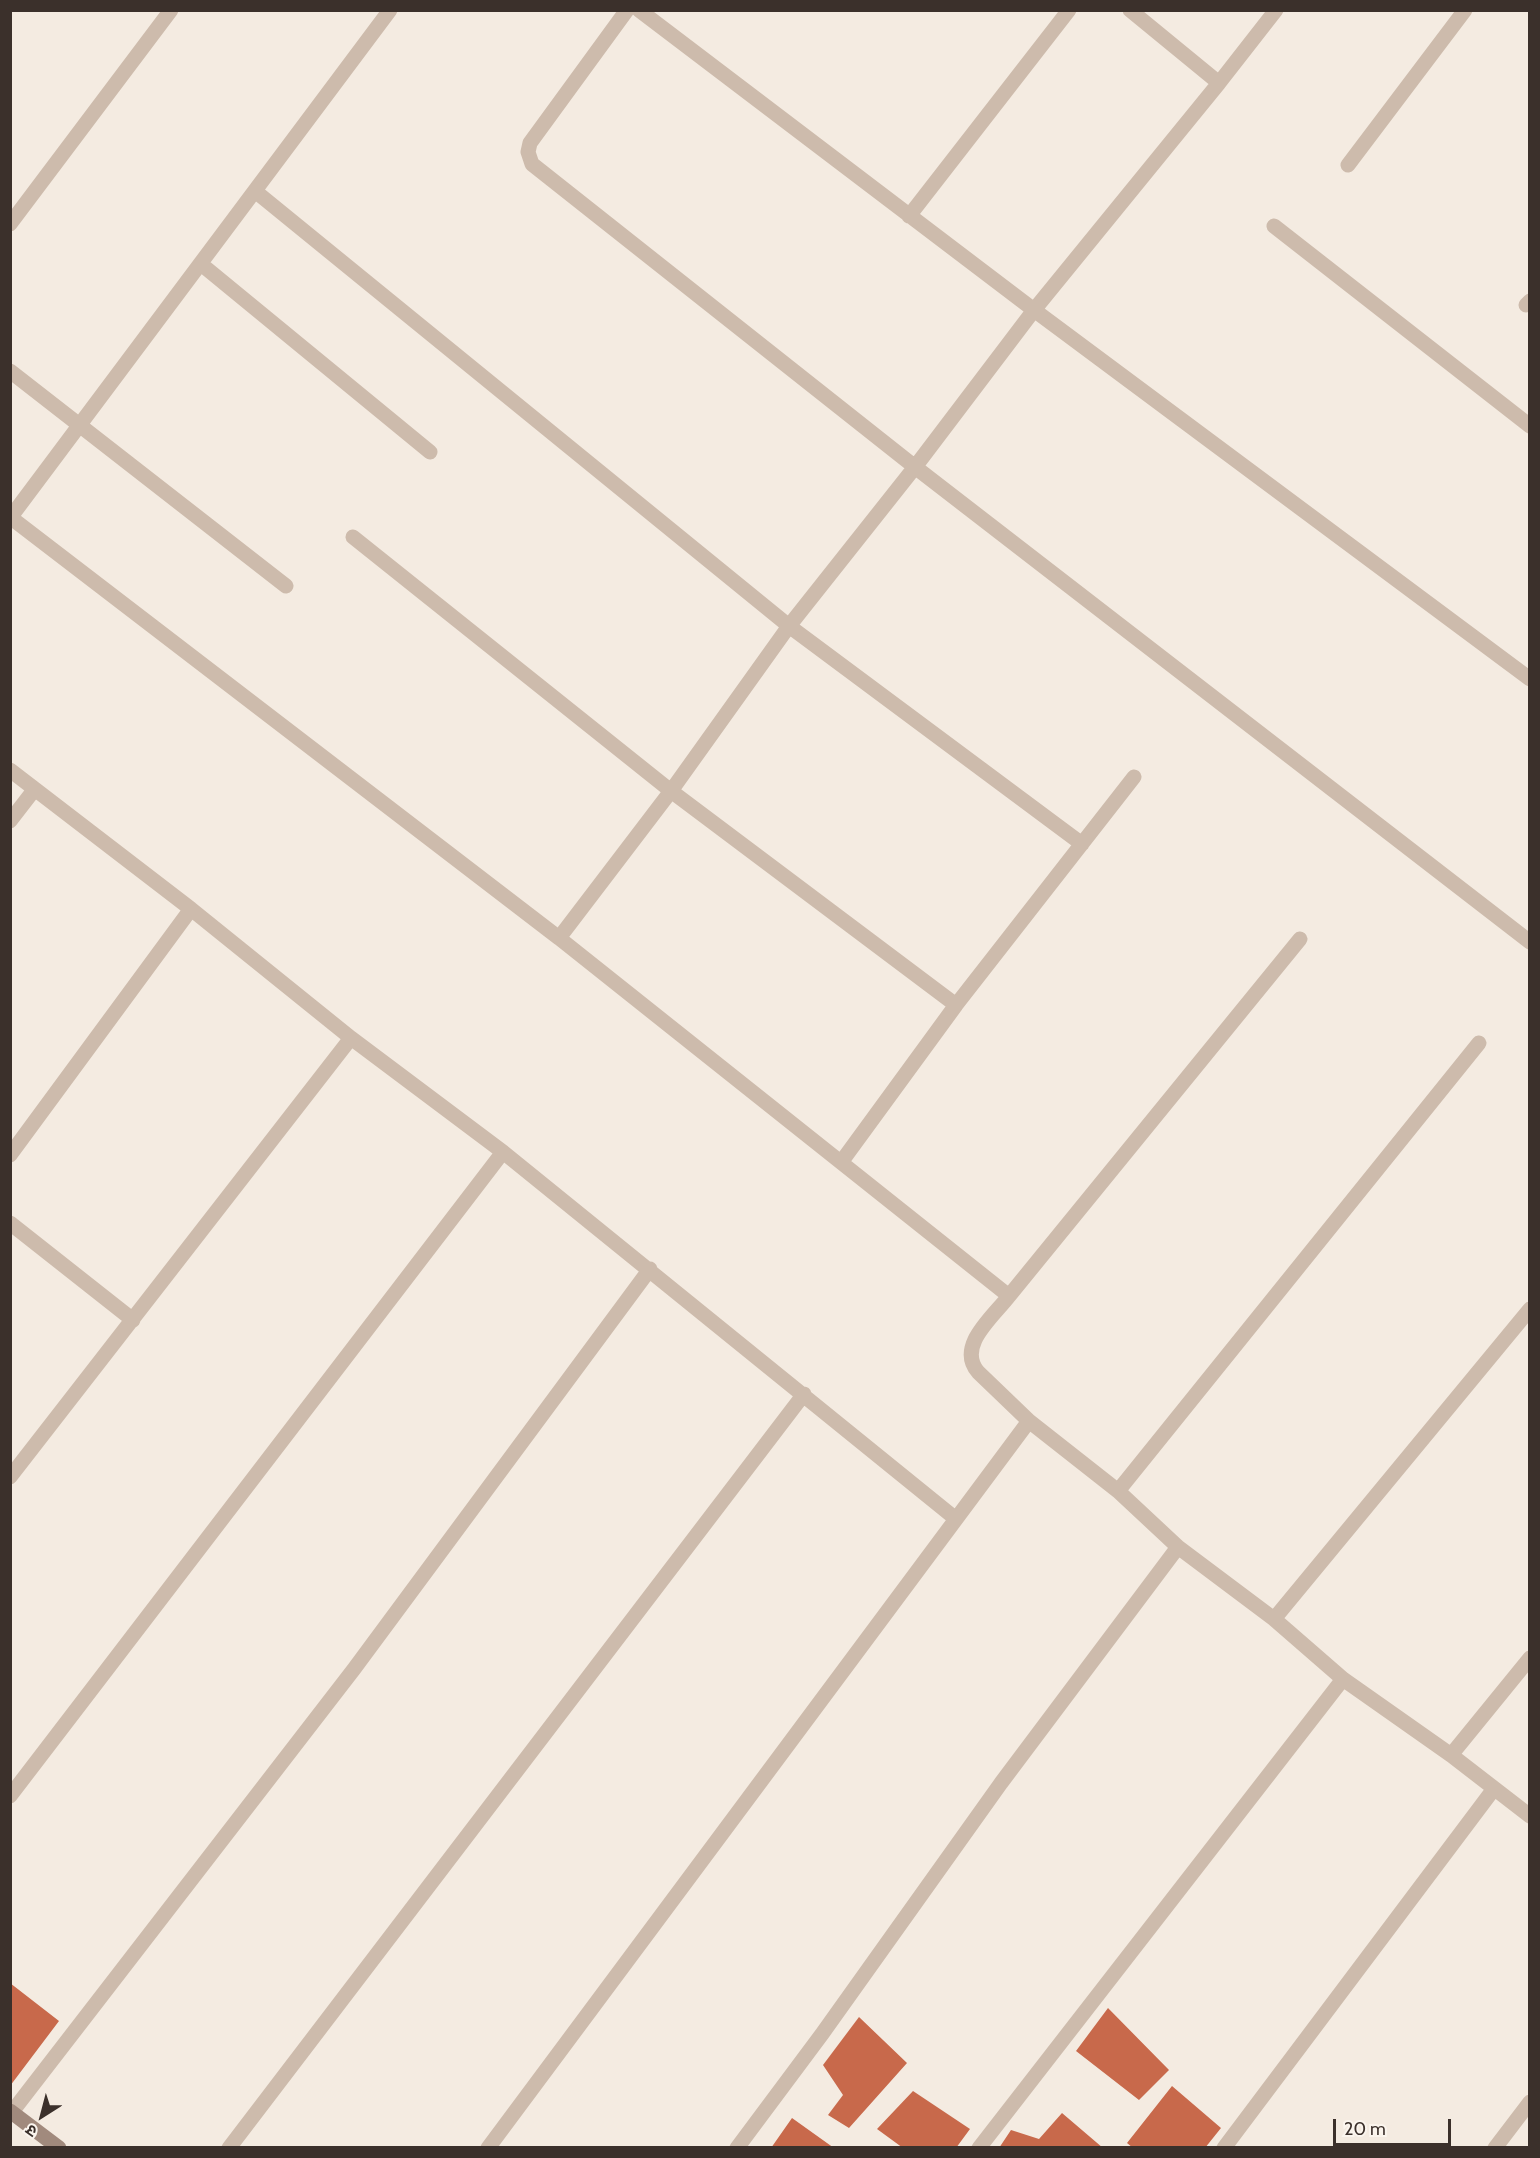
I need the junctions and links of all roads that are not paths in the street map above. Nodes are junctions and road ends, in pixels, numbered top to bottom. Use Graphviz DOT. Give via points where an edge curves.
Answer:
graph roads {
  1 [pos="171,10"];
  2 [pos="390,10"];
  3 [pos="627,10"];
  4 [pos="639,10"];
  5 [pos="1069,10"];
  6 [pos="1130,10"];
  7 [pos="1276,10"];
  8 [pos="1465,10"];
  9 [pos="1219,83"];
  10 [pos="1348,165"];
  11 [pos="255,191"];
  12 [pos="909,216"];
  13 [pos="10,224"];
  14 [pos="1274,226"];
  15 [pos="201,264"];
  16 [pos="1034,310"];
  17 [pos="10,371"];
  18 [pos="80,425"];
  19 [pos="1530,426"];
  20 [pos="430,452"];
  21 [pos="915,467"];
  22 [pos="11,517"];
  23 [pos="353,537"];
  24 [pos="286,586"];
  25 [pos="789,626"];
  26 [pos="1530,679"];
  27 [pos="10,770"];
  28 [pos="1134,777"];
  29 [pos="34,790"];
  30 [pos="671,791"];
  31 [pos="10,821"];
  32 [pos="1082,844"];
  33 [pos="191,909"];
  34 [pos="560,938"];
  35 [pos="1300,939"];
  36 [pos="1530,942"];
  37 [pos="956,1005"];
  38 [pos="351,1038"];
  39 [pos="1479,1043"];
  40 [pos="503,1152"];
  41 [pos="10,1155"];
  42 [pos="842,1161"];
  43 [pos="10,1223"];
  44 [pos="650,1269"];
  45 [pos="1009,1296"];
  46 [pos="1530,1310"];
  47 [pos="134,1320"];
  48 [pos="804,1394"];
  49 [pos="1029,1421"];
  50 [pos="10,1477"];
  51 [pos="1118,1491"];
  52 [pos="956,1519"];
  53 [pos="1178,1547"];
  54 [pos="1274,1619"];
  55 [pos="1530,1658"];
  56 [pos="1343,1679"];
  57 [pos="1452,1755"];
  58 [pos="1493,1790"];
  59 [pos="10,1796"];
  60 [pos="1530,1816"];
  61 [pos="1530,2102"];
  62 [pos="11,2111"];
  63 [pos="59,2148"];
  64 [pos="229,2148"];
  65 [pos="488,2148"];
  66 [pos="737,2148"];
  67 [pos="979,2148"];
  68 [pos="1224,2148"];
  69 [pos="1495,2148"];
  1 -- 13 [label="street"];
  2 -- 11 [label="street"];
  3 -- 21 [label="street" via="530,143 532,164"];
  4 -- 12 [label="street"];
  5 -- 12 [label="street"];
  6 -- 9 [label="street"];
  7 -- 9 [label="street"];
  8 -- 10 [label="street"];
  9 -- 16 [label="street"];
  11 -- 15 [label="street"];
  11 -- 25 [label="street"];
  12 -- 16 [label="street"];
  14 -- 19 [label="street"];
  15 -- 18 [label="street"];
  15 -- 20 [label="street"];
  16 -- 21 [label="street"];
  16 -- 26 [label="street"];
  17 -- 18 [label="street"];
  18 -- 22 [label="street"];
  18 -- 24 [label="street"];
  21 -- 25 [label="street"];
  21 -- 36 [label="street"];
  22 -- 34 [label="street"];
  23 -- 30 [label="street"];
  25 -- 30 [label="street"];
  25 -- 32 [label="street"];
  27 -- 29 [label="street"];
  28 -- 32 [label="street"];
  29 -- 31 [label="street"];
  29 -- 33 [label="street"];
  30 -- 34 [label="street"];
  30 -- 37 [label="street"];
  32 -- 37 [label="street"];
  33 -- 38 [label="street"];
  33 -- 41 [label="street"];
  34 -- 42 [label="street"];
  35 -- 45 [label="street"];
  37 -- 42 [label="street"];
  38 -- 40 [label="street"];
  38 -- 47 [label="street"];
  39 -- 51 [label="street"];
  40 -- 44 [label="street"];
  40 -- 59 [label="street"];
  42 -- 45 [label="street"];
  43 -- 47 [label="street"];
  44 -- 48 [label="street"];
  44 -- 62 [label="street" via="354,1669"];
  45 -- 49 [label="street" via="972,1344 969,1354 978,1372"];
  46 -- 54 [label="street"];
  47 -- 50 [label="street"];
  48 -- 52 [label="street"];
  48 -- 64 [label="street"];
  49 -- 51 [label="street"];
  49 -- 52 [label="street"];
  51 -- 53 [label="street"];
  52 -- 65 [label="street"];
  53 -- 54 [label="street"];
  53 -- 66 [label="street" via="1001,1783"];
  54 -- 56 [label="street"];
  55 -- 57 [label="street"];
  56 -- 57 [label="street"];
  56 -- 67 [label="street"];
  57 -- 58 [label="street"];
  58 -- 60 [label="street"];
  58 -- 68 [label="street"];
  61 -- 69 [label="street"];
  62 -- 63 [label="street"];
}
